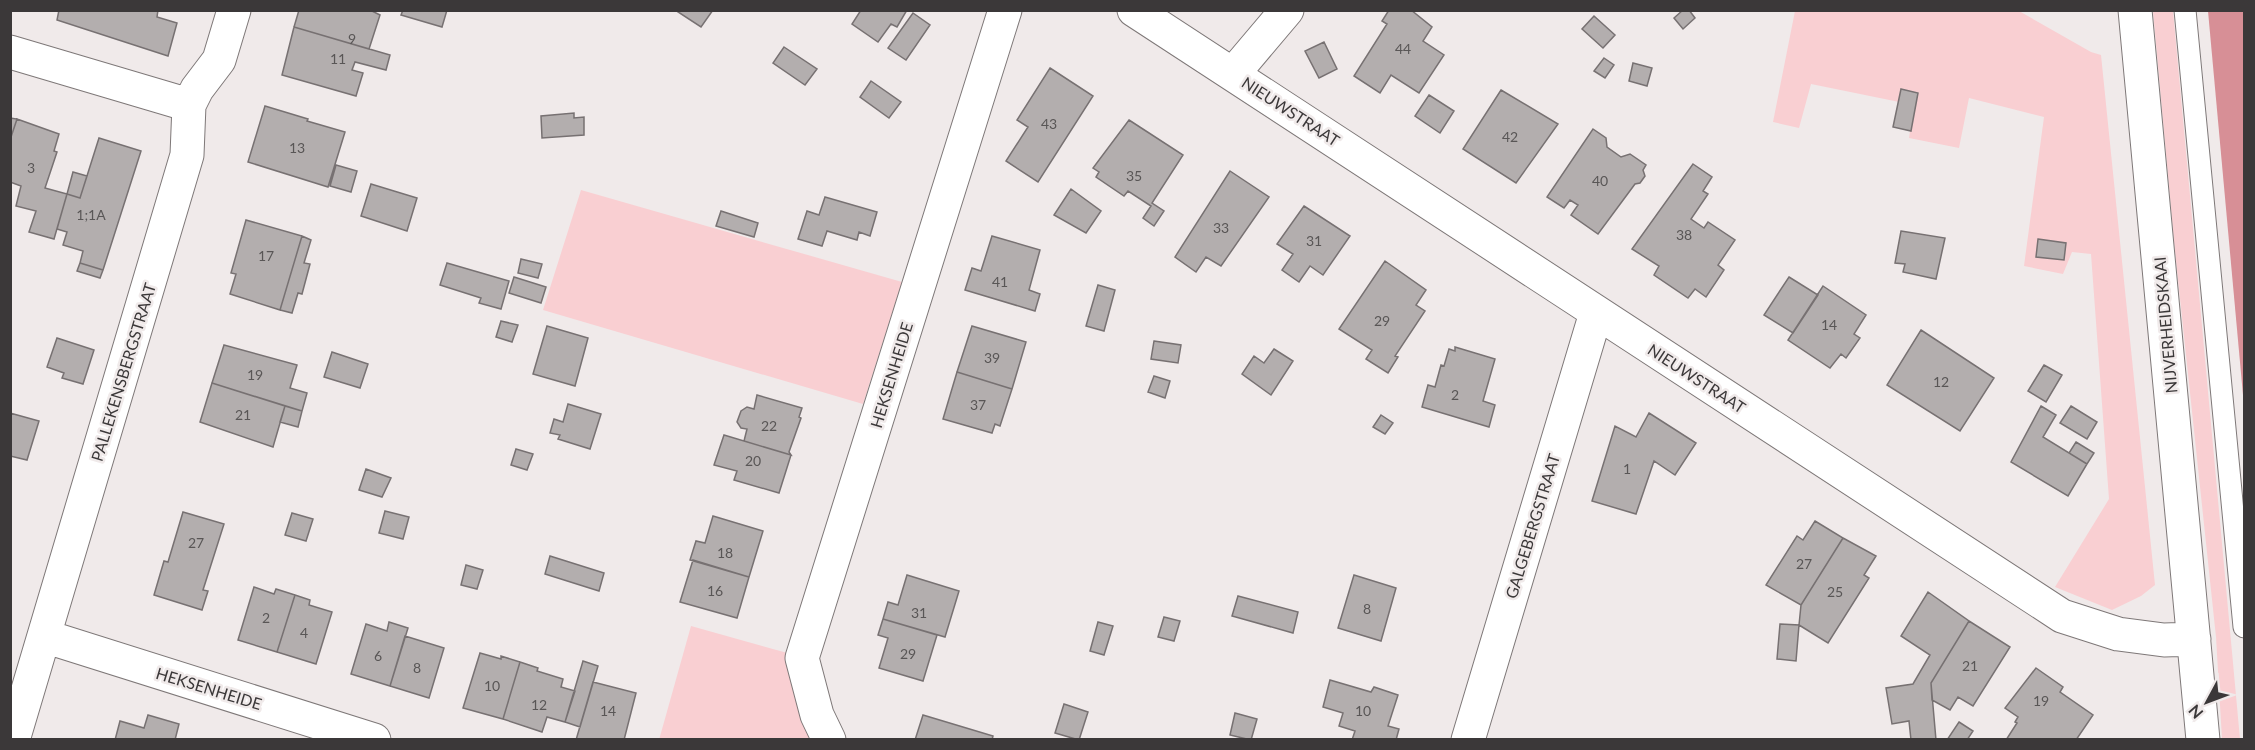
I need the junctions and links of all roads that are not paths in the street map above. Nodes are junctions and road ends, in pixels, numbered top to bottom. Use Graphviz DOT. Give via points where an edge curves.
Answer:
graph roads {
  1 [pos="234,10"];
  2 [pos="1005,10"];
  3 [pos="1134,10"];
  4 [pos="1287,10"];
  5 [pos="2135,10"];
  6 [pos="2185,10"];
  7 [pos="10,52"];
  8 [pos="1233,74"];
  9 [pos="189,105"];
  10 [pos="1596,312"];
  11 [pos="2244,627"];
  12 [pos="44,636"];
  13 [pos="2194,639"];
  14 [pos="13,740"];
  15 [pos="374,740"];
  16 [pos="829,740"];
  17 [pos="1468,740"];
  18 [pos="2203,740"];
  1 -- 9 [label="street, PALLEKENSBERGSTRAAT" via="219,60"];
  2 -- 16 [label="street, HEKSENHEIDE" via="802,658 817,715"];
  3 -- 8 [label="street, NIEUWSTRAAT"];
  4 -- 8 [label="street"];
  5 -- 13 [label="street, NIJVERHEIDSKAAI"];
  6 -- 11 [label="lane"];
  7 -- 9 [label="street"];
  8 -- 10 [label="street, NIEUWSTRAAT"];
  9 -- 12 [label="street, PALLEKENSBERGSTRAAT" via="187,155"];
  10 -- 13 [label="street, NIEUWSTRAAT" via="2062,615 2118,634"];
  10 -- 17 [label="street, GALGEBERGSTRAAT"];
  12 -- 14 [label="street, PALLEKENSBERGSTRAAT"];
  12 -- 15 [label="street, HEKSENHEIDE"];
  13 -- 18 [label="street"];
}
